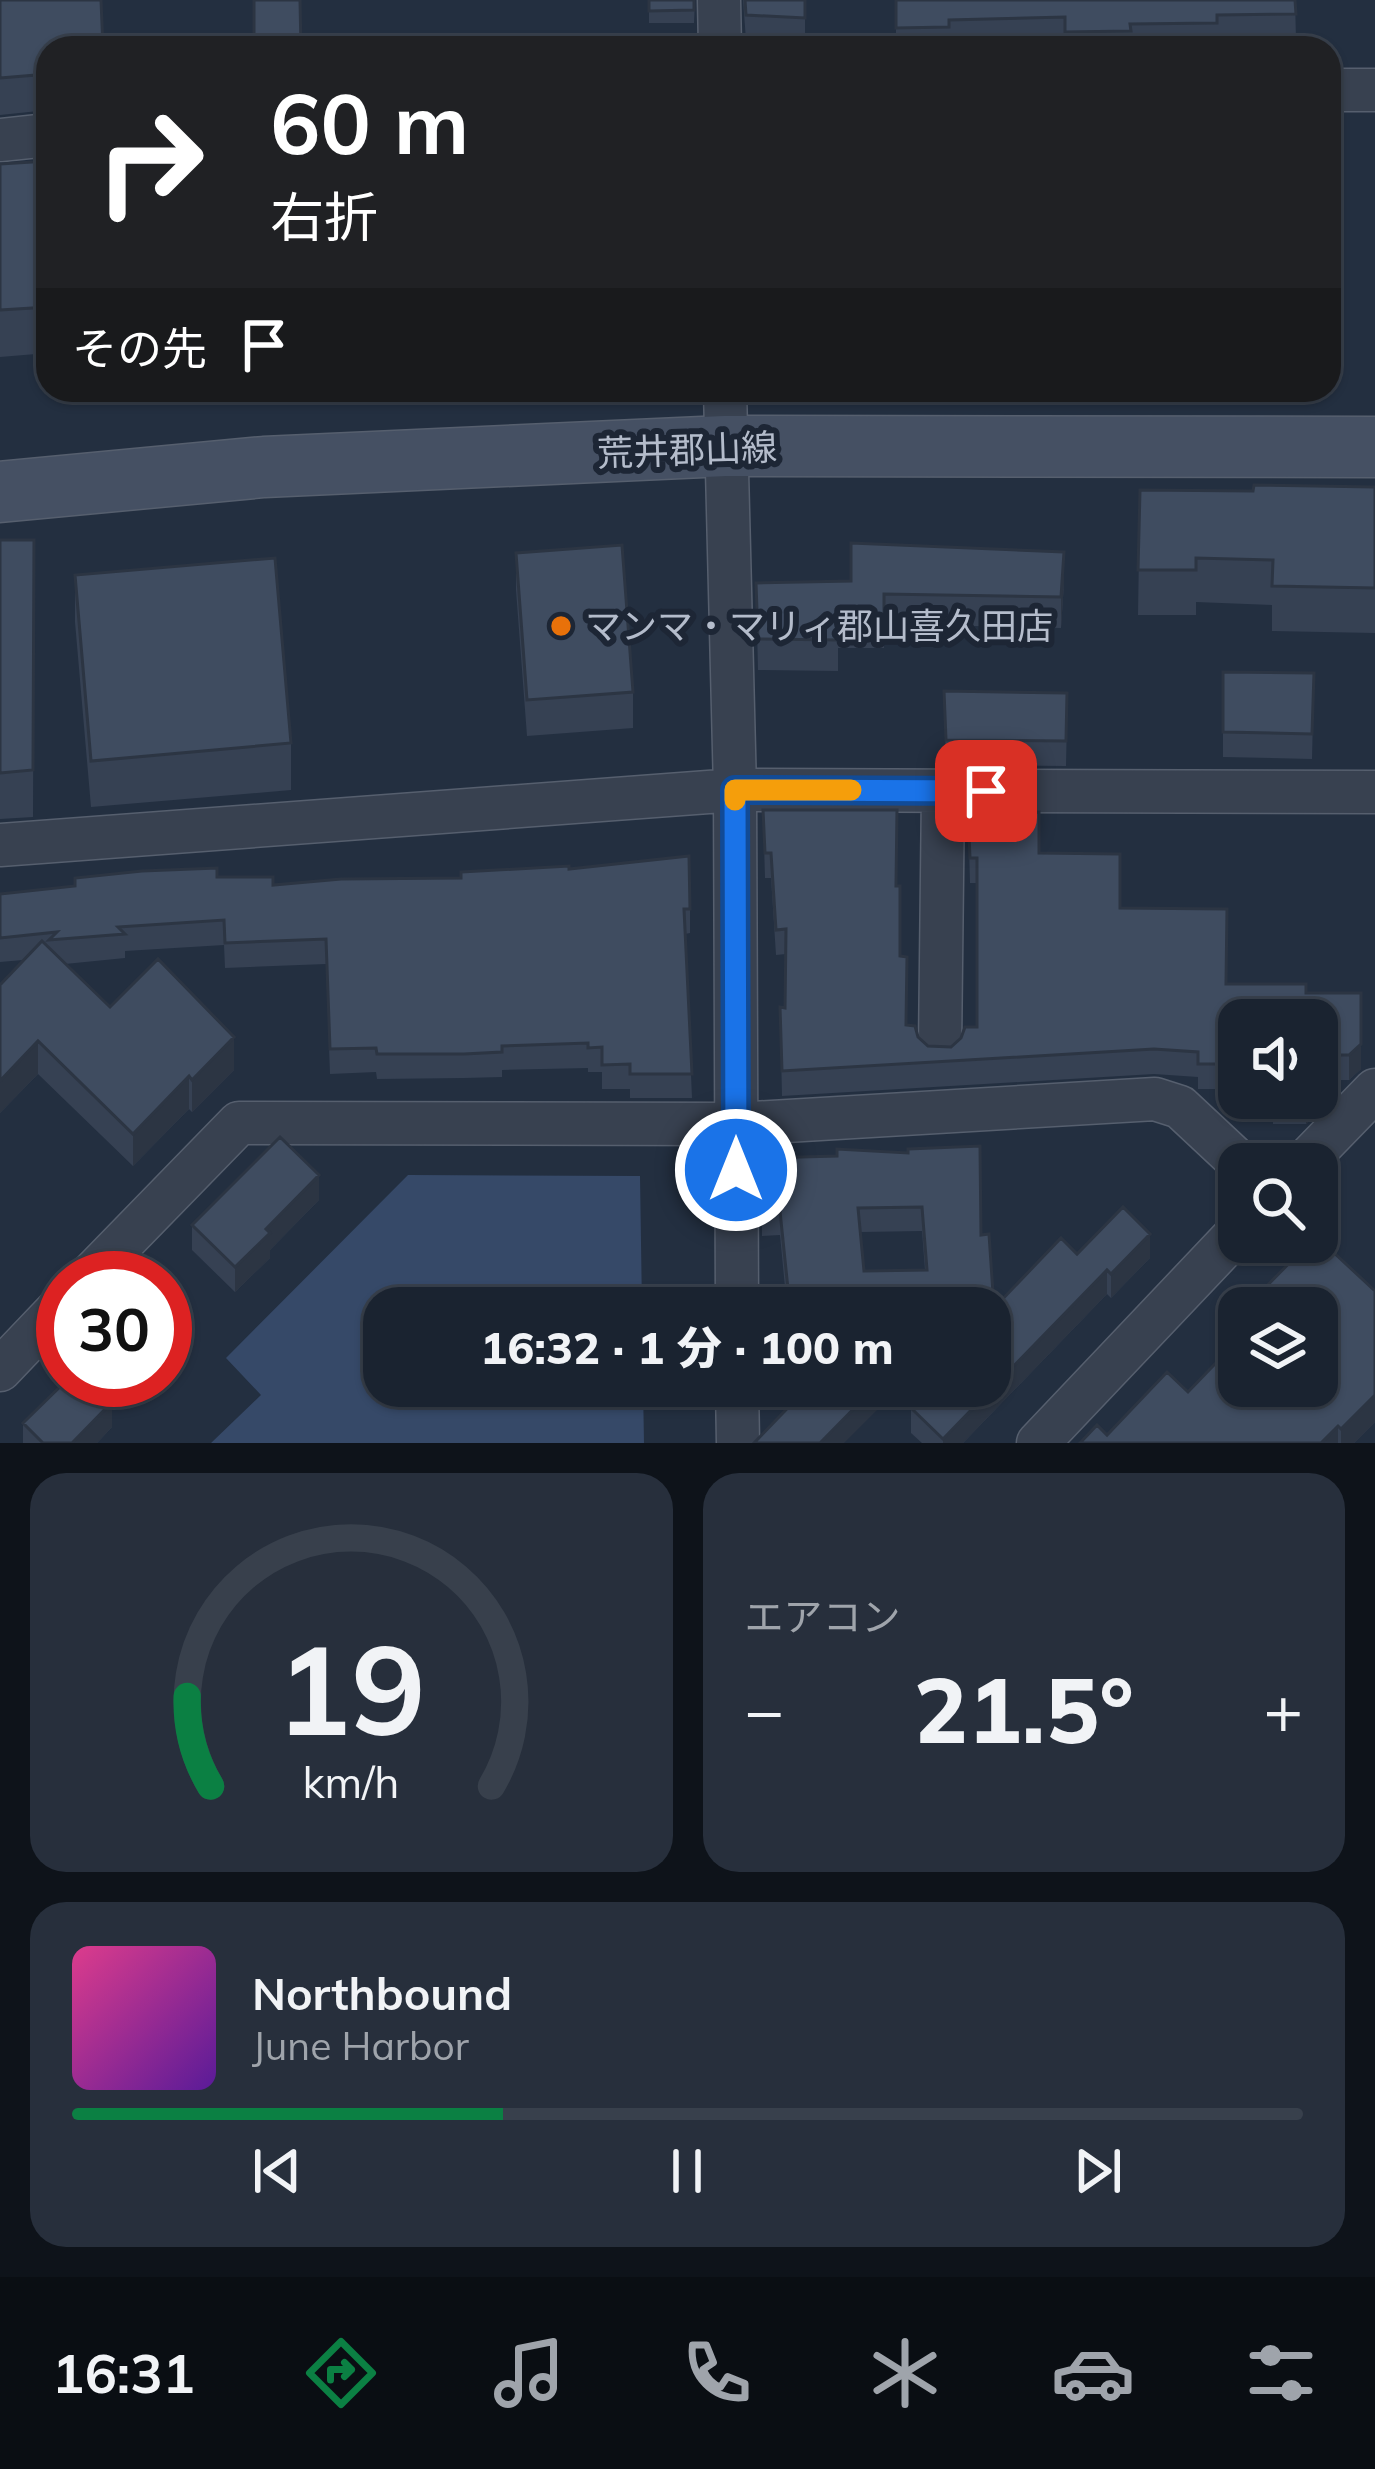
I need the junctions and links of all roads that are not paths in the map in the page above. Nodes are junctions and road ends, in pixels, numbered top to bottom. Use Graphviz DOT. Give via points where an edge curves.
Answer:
graph roads {
  1 [pos="719,0"];
  2 [pos="720,36"];
  3 [pos="1341,90"];
  4 [pos="1375,90"];
  5 [pos="36,136"];
  6 [pos="0,140"];
  7 [pos="725,418"];
  8 [pos="1375,447"];
  9 [pos="0,492"];
  10 [pos="735,790"];
  11 [pos="943,791"];
  12 [pos="1375,792"];
  13 [pos="0,845"];
  14 [pos="940,1049"];
  15 [pos="1375,1090"];
  16 [pos="736,1124"];
  17 [pos="1219,1143"];
  18 [pos="1323,1143"];
  19 [pos="114,1251"];
  20 [pos="1218,1253"];
  21 [pos="737,1287"];
  22 [pos="36,1332"];
  23 [pos="0,1370"];
  24 [pos="737,1407"];
  25 [pos="738,1443"];
  26 [pos="1038,1443"];
  1 -- 2 [label="street"];
  3 -- 4 [label="street"];
  5 -- 6 [label="street"];
  7 -- 8 [label="main road, 荒井郡山線"];
  7 -- 9 [label="main road, 荒井郡山線"];
  7 -- 10 [label="street"];
  10 -- 11 [label="street"];
  10 -- 13 [label="street"];
  10 -- 16 [label="street"];
  11 -- 12 [label="street"];
  11 -- 14 [label="street"];
  15 -- 18 [label="street"];
  16 -- 17 [label="street" via="1155,1100 1180,1107"];
  16 -- 19 [label="street" via="239,1124"];
  16 -- 21 [label="street"];
  20 -- 26 [label="street"];
  22 -- 23 [label="street"];
  24 -- 25 [label="street"];
}
